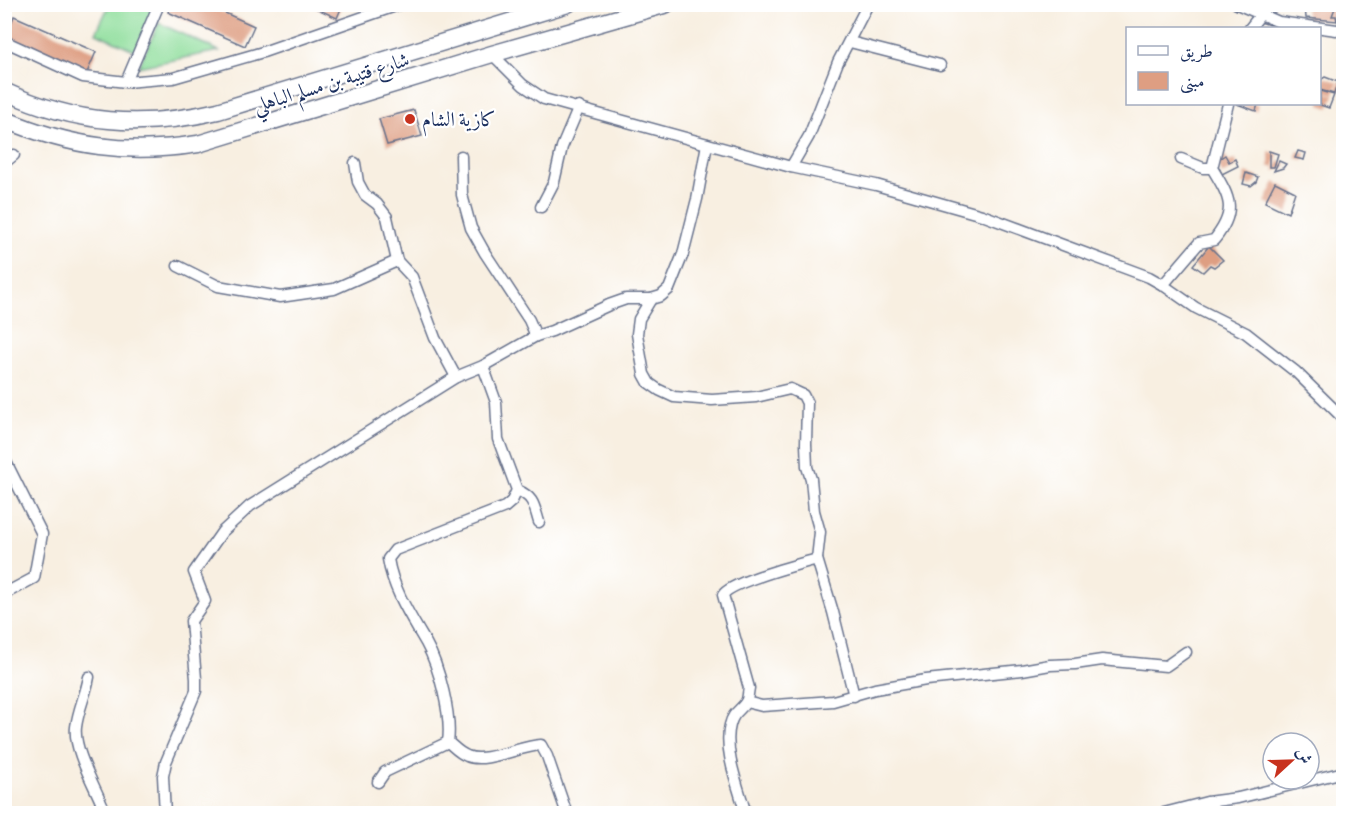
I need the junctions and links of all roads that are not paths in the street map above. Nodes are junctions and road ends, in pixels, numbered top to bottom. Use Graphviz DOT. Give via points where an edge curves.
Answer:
graph roads {
  1 [pos="159,4"];
  2 [pos="401,4"];
  3 [pos="568,4"];
  4 [pos="667,4"];
  5 [pos="868,4"];
  6 [pos="1237,4"];
  7 [pos="1261,14"];
  8 [pos="1251,27"];
  9 [pos="1315,27"];
  10 [pos="1321,28"];
  11 [pos="1344,31"];
  12 [pos="4,41"];
  13 [pos="850,42"];
  14 [pos="492,54"];
  15 [pos="940,65"];
  16 [pos="126,82"];
  17 [pos="4,91"];
  18 [pos="1228,105"];
  19 [pos="579,107"];
  20 [pos="4,119"];
  21 [pos="707,144"];
  22 [pos="14,155"];
  23 [pos="461,156"];
  24 [pos="1181,159"];
  25 [pos="4,163"];
  26 [pos="355,163"];
  27 [pos="791,167"];
  28 [pos="1212,168"];
  29 [pos="541,207"];
  30 [pos="397,261"];
  31 [pos="177,266"];
  32 [pos="1163,285"];
  33 [pos="651,299"];
  34 [pos="536,336"];
  35 [pos="483,366"];
  36 [pos="456,376"];
  37 [pos="1344,419"];
  38 [pos="4,458"];
  39 [pos="517,490"];
  40 [pos="540,522"];
  41 [pos="817,558"];
  42 [pos="4,594"];
  43 [pos="1186,652"];
  44 [pos="89,677"];
  45 [pos="854,696"];
  46 [pos="746,702"];
  47 [pos="448,742"];
  48 [pos="1344,772"];
  49 [pos="378,782"];
  50 [pos="106,813"];
  51 [pos="165,813"];
  52 [pos="567,813"];
  53 [pos="746,813"];
  54 [pos="1160,813"];
  1 -- 16 [label="street"];
  2 -- 16 [label="street" via="263,52 172,78"];
  3 -- 17 [label="main road, شارع قتيبة بن مسلم الباهلي" via="190,118 105,120 50,109"];
  4 -- 14 [label="main road, شارع قتيبة بن مسلم الباهلي"];
  5 -- 13 [label="street"];
  6 -- 7 [label="street"];
  7 -- 8 [label="street"];
  7 -- 9 [label="street" via="1279,22"];
  10 -- 11 [label="street"];
  12 -- 16 [label="street" via="83,77"];
  13 -- 15 [label="street"];
  13 -- 27 [label="street" via="834,71 809,136"];
  14 -- 19 [label="street" via="523,85 544,99"];
  14 -- 20 [label="main road, شارع قتيبة بن مسلم الباهلي" via="222,137 173,148 123,150 82,145"];
  18 -- 28 [label="street"];
  19 -- 21 [label="street"];
  19 -- 29 [label="street" via="562,147 554,182"];
  21 -- 27 [label="street"];
  21 -- 33 [label="street" via="677,274 669,289"];
  22 -- 25 [label="street"];
  23 -- 34 [label="street" via="462,195 471,228"];
  24 -- 28 [label="street"];
  26 -- 30 [label="street" via="365,195 387,217"];
  27 -- 32 [label="street" via="876,185 982,215"];
  28 -- 32 [label="street" via="1228,198 1228,219 1214,240 1199,243"];
  30 -- 31 [label="street" via="334,289 280,297 218,286"];
  30 -- 36 [label="street" via="412,277 435,338"];
  32 -- 37 [label="street" via="1271,351"];
  33 -- 34 [label="street" via="609,304"];
  33 -- 41 [label="street" via="639,320 637,334 644,375 658,390 674,397 712,400 756,397 790,389 803,396 808,409 807,467 820,532"];
  34 -- 35 [label="street"];
  35 -- 36 [label="street"];
  35 -- 39 [label="street" via="496,402 498,439"];
  36 -- 51 [label="street" via="250,506 222,532 195,572 205,601 191,621 195,691 166,762"];
  38 -- 42 [label="street" via="42,534 34,579"];
  39 -- 40 [label="street" via="530,498"];
  39 -- 47 [label="street" via="505,507 395,550 388,559 403,604 433,659 450,731"];
  41 -- 45 [label="street"];
  41 -- 46 [label="street" via="741,583 723,595 749,688"];
  43 -- 45 [label="street" via="1166,666 1102,660 1050,665 926,680"];
  44 -- 50 [label="street" via="75,728 76,738"];
  45 -- 46 [label="street" via="782,705"];
  46 -- 53 [label="street" via="730,724 728,739"];
  47 -- 49 [label="street" via="385,772"];
  47 -- 52 [label="street" via="469,758 541,745"];
  48 -- 54 [label="street"];
}
